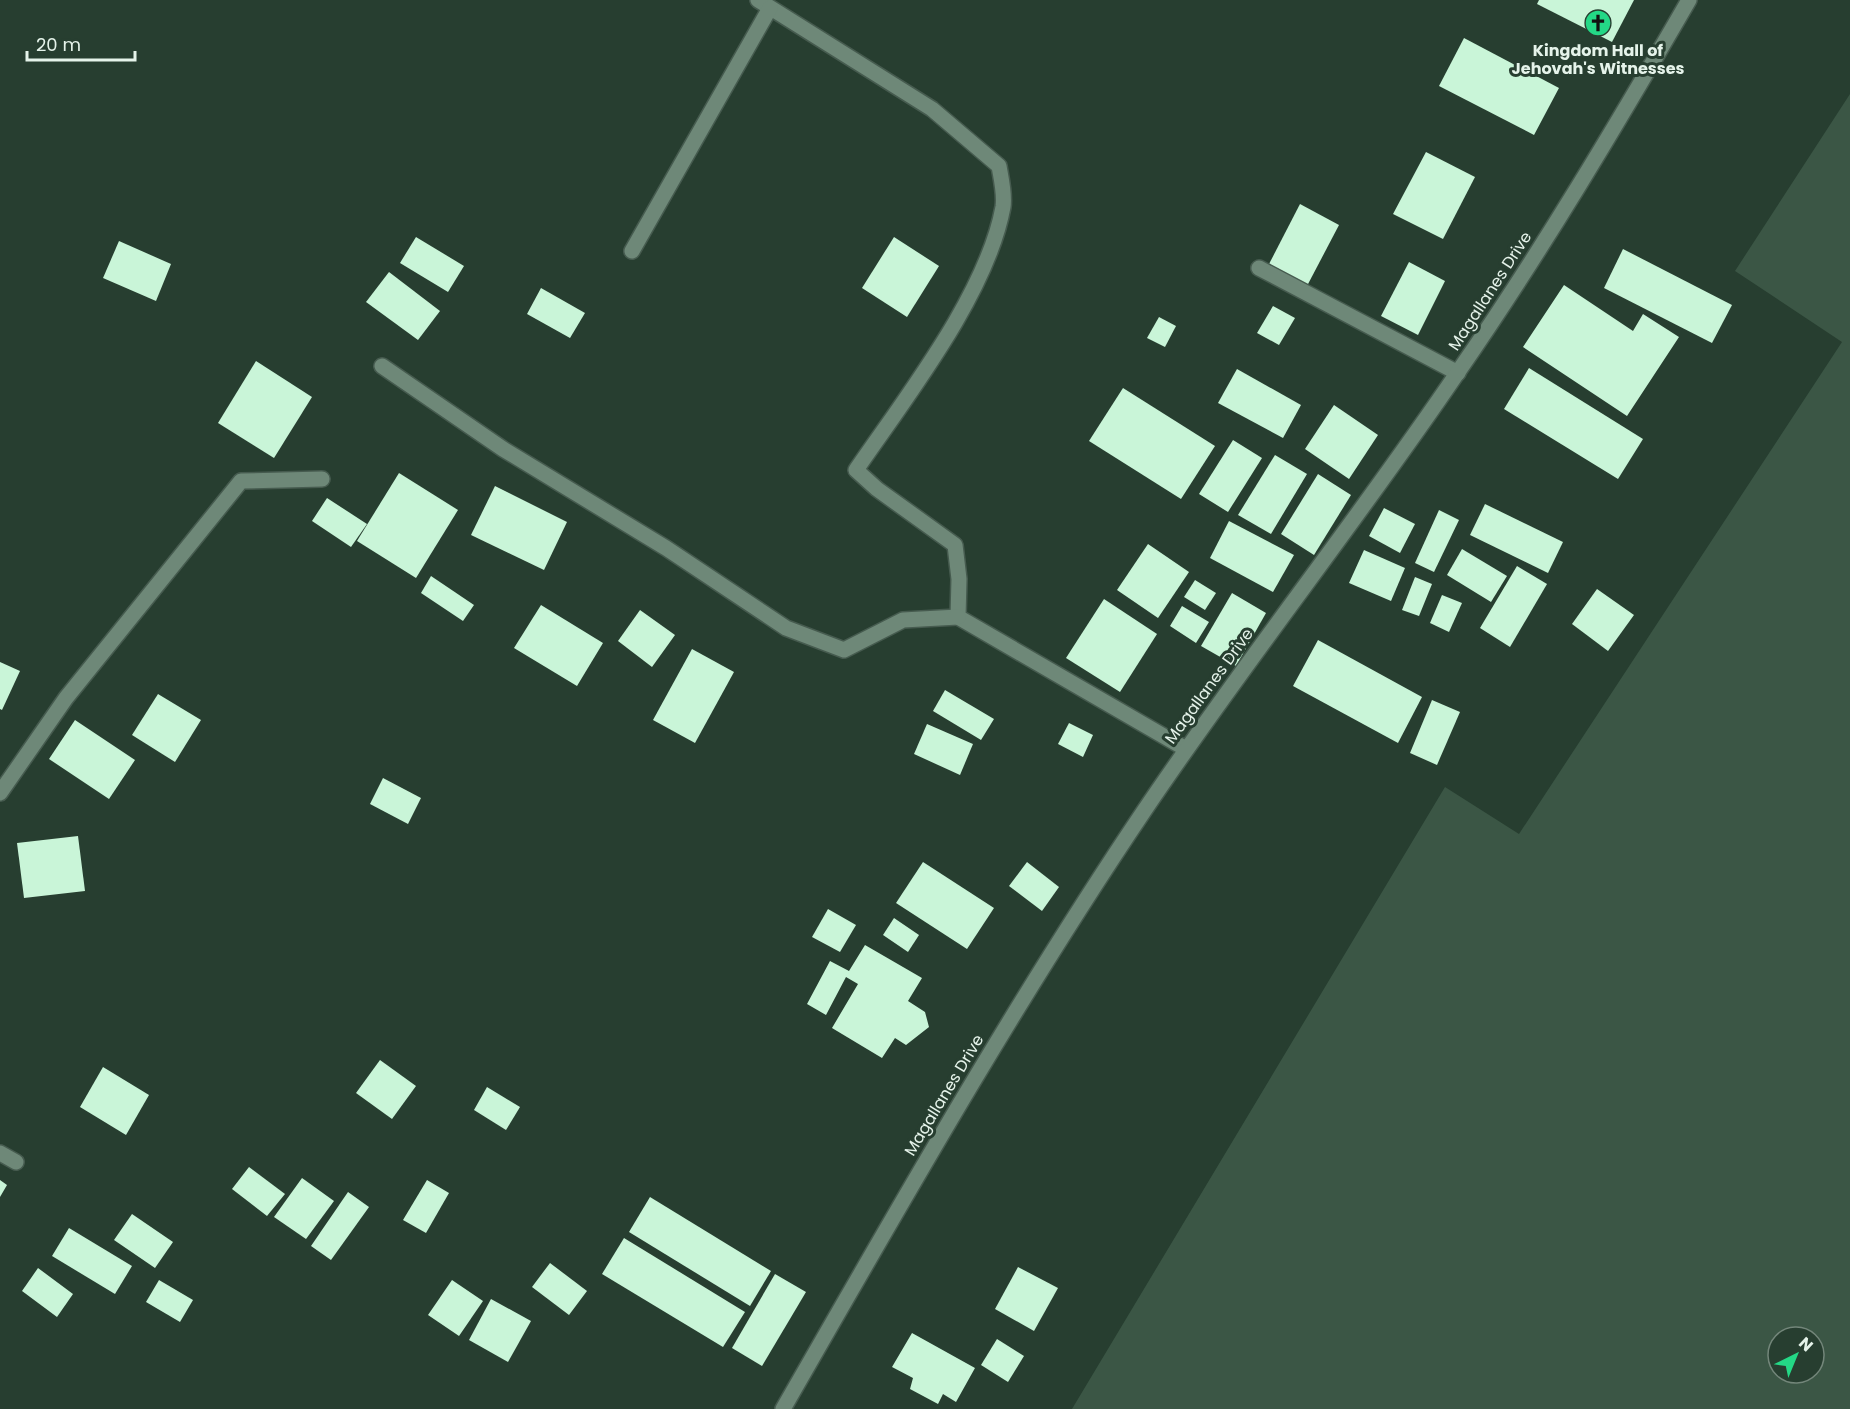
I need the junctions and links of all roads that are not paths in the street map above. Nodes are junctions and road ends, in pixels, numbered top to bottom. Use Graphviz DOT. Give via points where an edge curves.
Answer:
graph roads {
  1 [pos="1689,0"];
  2 [pos="764,4"];
  3 [pos="632,251"];
  4 [pos="1259,268"];
  5 [pos="382,366"];
  6 [pos="1458,373"];
  7 [pos="322,479"];
  8 [pos="958,617"];
  9 [pos="1186,749"];
  10 [pos="0,793"];
  11 [pos="0,1153"];
  12 [pos="16,1162"];
  13 [pos="783,1409"];
  1 -- 6 [label="street, Magallanes Drive" via="1582,182"];
  2 -- 3 [label="street"];
  2 -- 8 [label="street" via="932,109 999,166 1004,204 989,257 937,351 856,470 955,545"];
  4 -- 6 [label="street"];
  5 -- 8 [label="street" via="503,449 666,548 786,628 844,650 903,620"];
  6 -- 9 [label="street, Magallanes Drive"];
  7 -- 10 [label="street" via="241,481 66,698"];
  8 -- 9 [label="street"];
  9 -- 13 [label="street, Magallanes Drive" via="1029,988"];
  11 -- 12 [label="street"];
}
